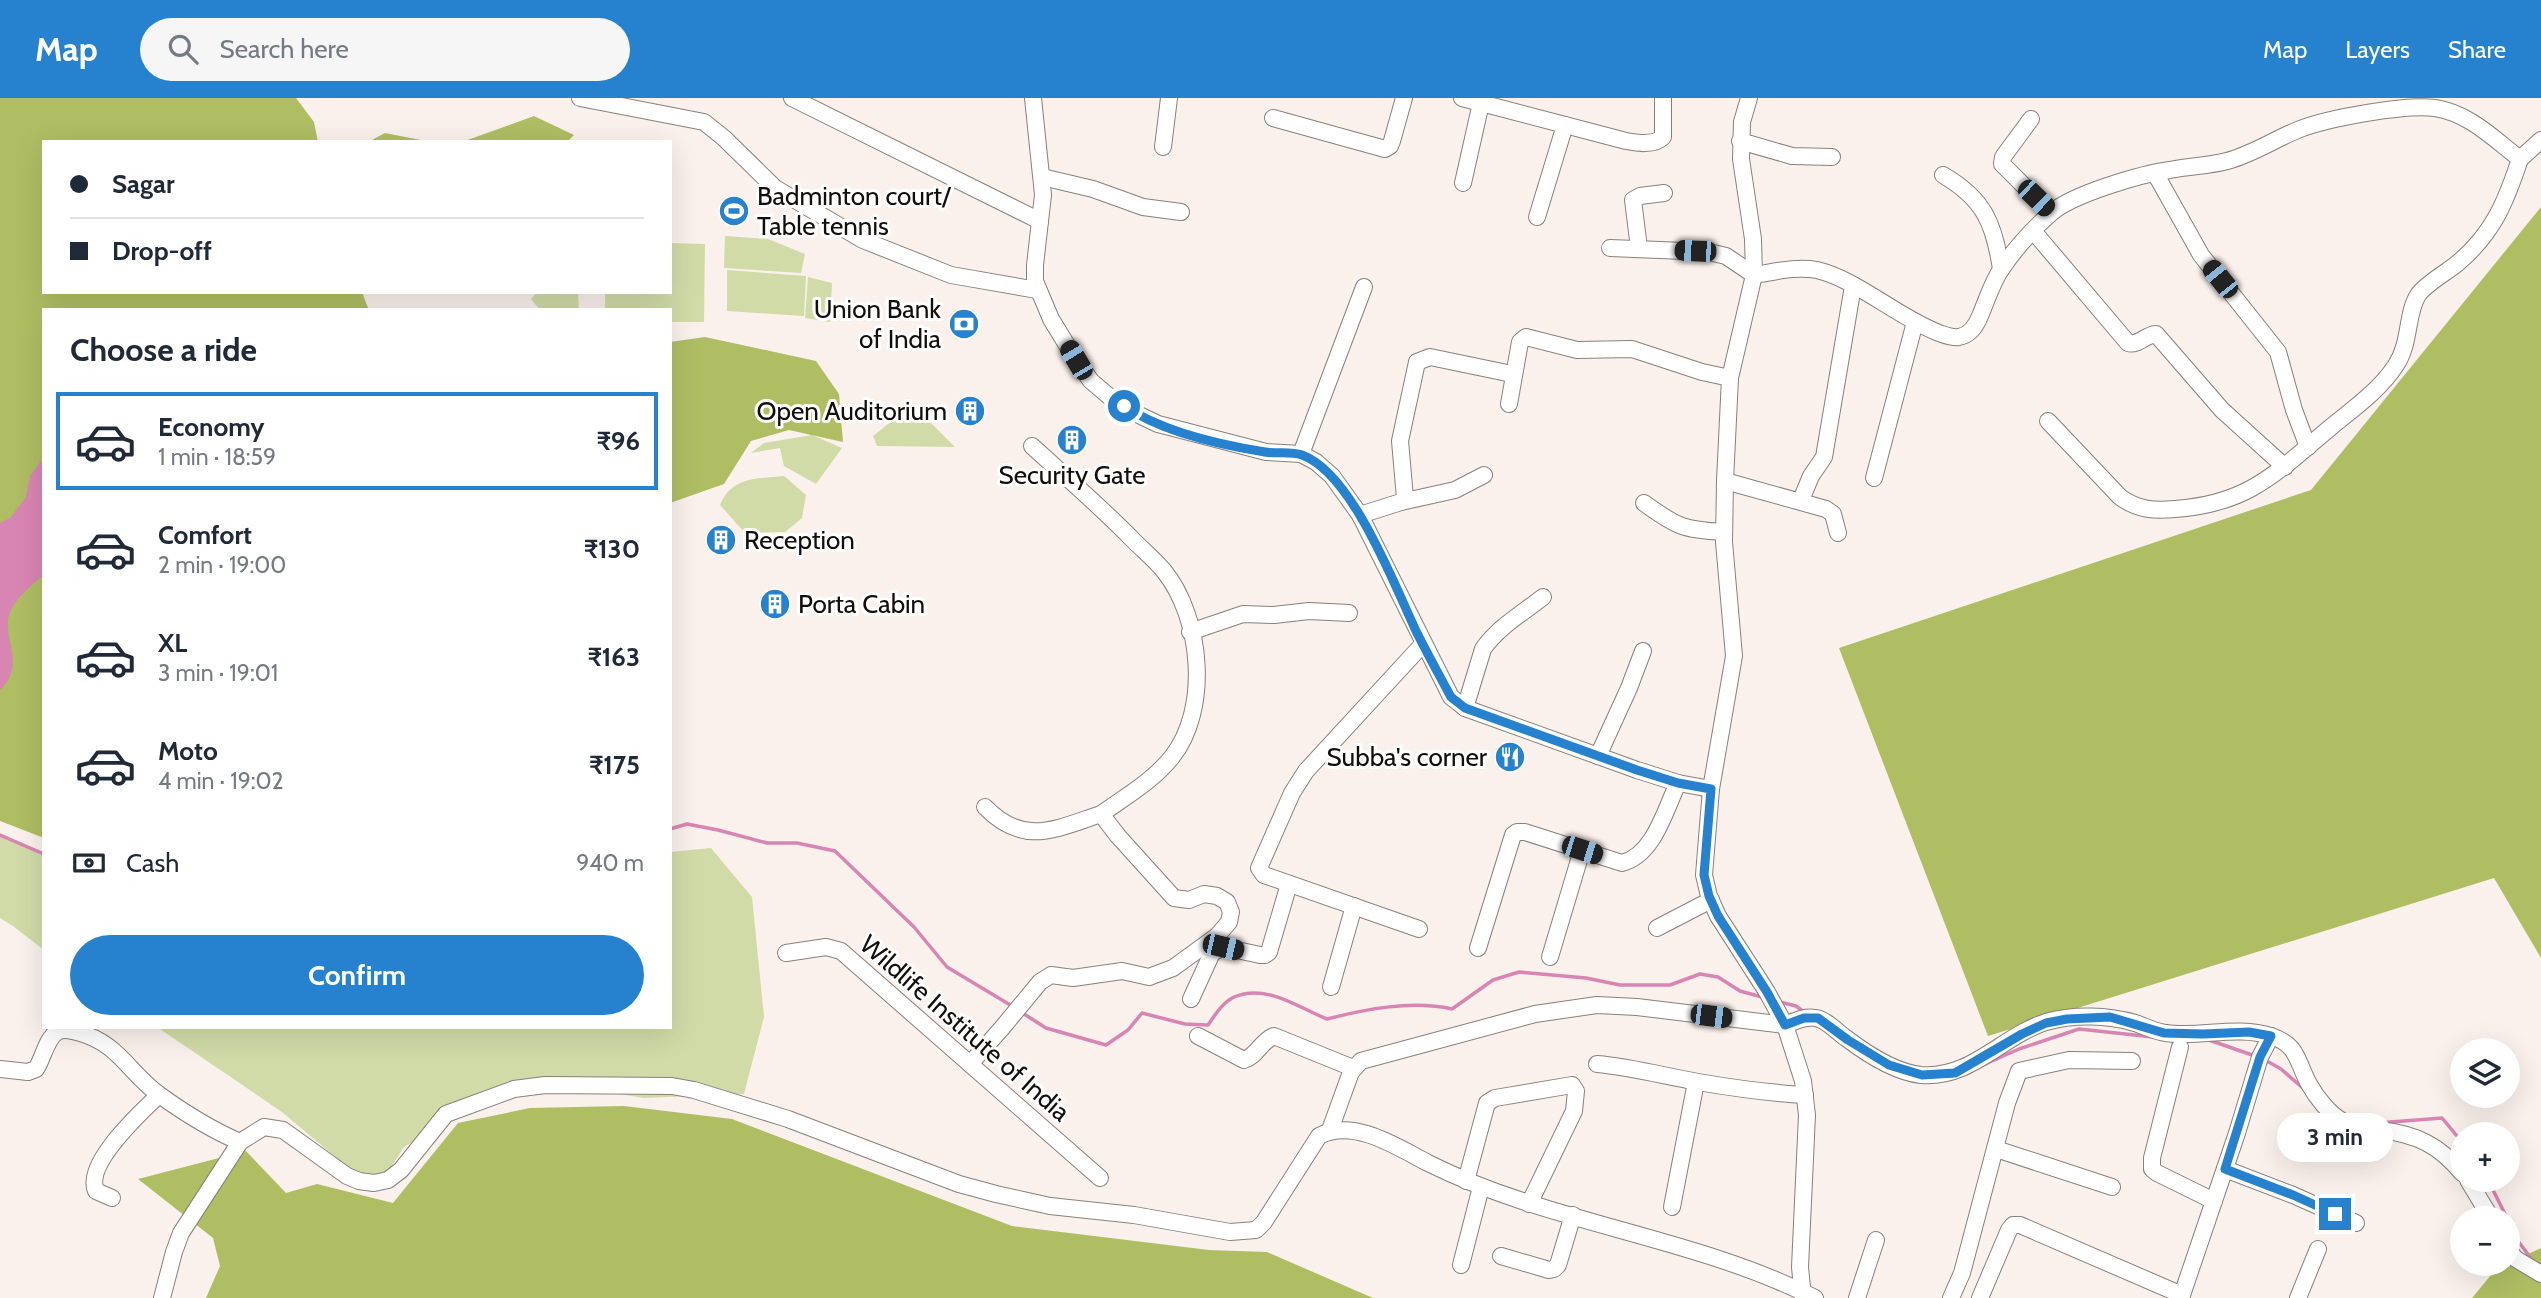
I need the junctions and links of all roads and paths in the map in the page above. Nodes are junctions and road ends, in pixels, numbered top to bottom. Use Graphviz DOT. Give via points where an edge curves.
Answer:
graph roads {
  1 [pos="580,98"];
  2 [pos="792,98"];
  3 [pos="1033,98"];
  4 [pos="1169,98"];
  5 [pos="1404,98"];
  6 [pos="1462,98"];
  7 [pos="1663,98"];
  8 [pos="1743,99"];
  9 [pos="636,103"];
  10 [pos="1481,103"];
  11 [pos="2437,103"];
  12 [pos="1273,118"];
  13 [pos="2031,119"];
  14 [pos="1565,125"];
  15 [pos="2541,140"];
  16 [pos="1740,141"];
  17 [pos="1163,147"];
  18 [pos="1832,157"];
  19 [pos="2520,159"];
  20 [pos="2155,173"];
  21 [pos="1943,175"];
  22 [pos="1042,177"];
  23 [pos="1463,183"];
  24 [pos="1664,193"];
  25 [pos="1181,212"];
  26 [pos="2051,213"];
  27 [pos="1536,217"];
  28 [pos="1040,221"];
  29 [pos="2034,232"];
  30 [pos="1610,248"];
  31 [pos="1639,248"];
  32 [pos="2001,269"];
  33 [pos="1754,275"];
  34 [pos="1853,286"];
  35 [pos="1364,287"];
  36 [pos="1037,290"];
  37 [pos="1915,323"];
  38 [pos="1512,374"];
  39 [pos="1730,379"];
  40 [pos="1509,404"];
  41 [pos="2048,421"];
  42 [pos="1032,446"];
  43 [pos="2308,447"];
  44 [pos="1300,454"];
  45 [pos="2286,467"];
  46 [pos="1484,475"];
  47 [pos="1874,478"];
  48 [pos="1726,481"];
  49 [pos="1801,500"];
  50 [pos="1401,502"];
  51 [pos="1644,503"];
  52 [pos="1360,515"];
  53 [pos="1724,532"];
  54 [pos="1838,533"];
  55 [pos="1544,597"];
  56 [pos="1349,613"];
  57 [pos="1190,632"];
  58 [pos="1423,644"];
  59 [pos="1643,652"];
  60 [pos="1465,708"];
  61 [pos="1598,756"];
  62 [pos="1678,783"];
  63 [pos="1711,789"];
  64 [pos="985,807"];
  65 [pos="1101,814"];
  66 [pos="1582,850"];
  67 [pos="1289,884"];
  68 [pos="1711,900"];
  69 [pos="1353,906"];
  70 [pos="1657,928"];
  71 [pos="1419,929"];
  72 [pos="1478,948"];
  73 [pos="786,953"];
  74 [pos="1549,957"];
  75 [pos="1331,987"];
  76 [pos="1191,999"];
  77 [pos="1785,1025"];
  78 [pos="1198,1036"];
  79 [pos="2271,1036"];
  80 [pos="2180,1047"];
  81 [pos="2132,1061"];
  82 [pos="970,1064"];
  83 [pos="1597,1064"];
  84 [pos="1353,1068"];
  85 [pos="0,1069"];
  86 [pos="1696,1082"];
  87 [pos="159,1095"];
  88 [pos="1805,1095"];
  89 [pos="1331,1130"];
  90 [pos="240,1142"];
  91 [pos="1996,1149"];
  92 [pos="2450,1158"];
  93 [pos="2225,1169"];
  94 [pos="1100,1178"];
  95 [pos="1473,1184"];
  96 [pos="2112,1187"];
  97 [pos="112,1198"];
  98 [pos="2214,1201"];
  99 [pos="1529,1204"];
  100 [pos="1672,1207"];
  101 [pos="1573,1215"];
  102 [pos="2356,1223"];
  103 [pos="1875,1240"];
  104 [pos="2318,1249"];
  105 [pos="1501,1256"];
  106 [pos="2520,1261"];
  107 [pos="1461,1265"];
  108 [pos="2541,1274"];
  109 [pos="1806,1296"];
  110 [pos="2181,1297"];
  111 [pos="162,1298"];
  112 [pos="1857,1298"];
  113 [pos="1951,1298"];
  114 [pos="1980,1298"];
  115 [pos="2298,1298"];
  1 -- 9 [label="street"];
  2 -- 28 [label="street"];
  3 -- 22 [label="street"];
  4 -- 17 [label="street"];
  5 -- 12 [label="street" via="1392,141 1384,149"];
  6 -- 10 [label="street"];
  7 -- 14 [label="street" via="1663,137 1655,142 1626,141"];
  8 -- 16 [label="street"];
  9 -- 36 [label="street" via="704,122 775,188 888,251 951,275"];
  10 -- 14 [label="street"];
  10 -- 23 [label="street"];
  11 -- 19 [label="street" via="2466,117"];
  11 -- 20 [label="street" via="2330,120 2236,158"];
  13 -- 26 [label="street" via="2002,164"];
  14 -- 27 [label="street"];
  15 -- 19 [label="street"];
  16 -- 18 [label="street" via="1792,156"];
  16 -- 33 [label="street"];
  19 -- 43 [label="street" via="2494,225 2474,250 2418,295 2405,349 2395,367"];
  20 -- 26 [label="street" via="2090,193"];
  20 -- 43 [label="street" via="2201,255 2278,352"];
  21 -- 32 [label="street" via="1972,195 1982,209"];
  22 -- 25 [label="street" via="1143,207"];
  22 -- 28 [label="street"];
  24 -- 31 [label="street" via="1633,200"];
  26 -- 29 [label="street"];
  28 -- 36 [label="street" via="1034,272"];
  29 -- 32 [label="street"];
  29 -- 45 [label="street" via="2128,343 2156,334 2222,410"];
  30 -- 31 [label="street"];
  31 -- 33 [label="street" via="1726,256"];
  32 -- 37 [label="street" via="1970,332 1951,337"];
  33 -- 34 [label="street" via="1807,269"];
  33 -- 39 [label="street"];
  34 -- 37 [label="street"];
  34 -- 49 [label="street" via="1824,457"];
  35 -- 44 [label="street"];
  36 -- 44 [label="street" via="1091,381 1137,415 1180,432 1266,452"];
  37 -- 47 [label="street"];
  38 -- 39 [label="street" via="1520,342 1526,337 1577,350 1632,349"];
  38 -- 40 [label="street"];
  38 -- 50 [label="street" via="1430,357 1417,362 1399,441 1406,493"];
  39 -- 48 [label="street"];
  41 -- 45 [label="street" via="2120,497 2143,509 2196,508 2228,501"];
  42 -- 57 [label="street" via="1165,572 1182,602"];
  43 -- 45 [label="street"];
  44 -- 52 [label="street" via="1332,477"];
  46 -- 50 [label="street" via="1455,490"];
  48 -- 49 [label="street"];
  48 -- 53 [label="street"];
  49 -- 54 [label="street" via="1830,511"];
  50 -- 52 [label="street"];
  51 -- 53 [label="street" via="1685,529"];
  52 -- 58 [label="street"];
  53 -- 63 [label="street" via="1734,656"];
  55 -- 60 [label="street" via="1487,643"];
  56 -- 57 [label="street" via="1243,614"];
  57 -- 65 [label="street" via="1197,666 1196,691 1180,745 1153,777"];
  58 -- 60 [label="street" via="1451,697"];
  58 -- 67 [label="street" via="1292,793 1259,867 1264,875"];
  59 -- 61 [label="street"];
  60 -- 61 [label="street"];
  61 -- 62 [label="street"];
  62 -- 63 [label="street"];
  62 -- 66 [label="street" via="1649,844 1632,861 1622,863"];
  63 -- 68 [label="street" via="1704,875"];
  64 -- 65 [label="street" via="1022,832"];
  65 -- 82 [label="street" via="1174,898 1217,896 1227,902 1229,922 1173,968 1149,977 1122,971 1073,978 1051,975"];
  66 -- 72 [label="street" via="1525,832 1513,835"];
  66 -- 74 [label="street"];
  67 -- 69 [label="street"];
  67 -- 76 [label="street" via="1269,952 1260,955 1217,948"];
  68 -- 70 [label="street"];
  68 -- 77 [label="street"];
  69 -- 71 [label="street"];
  69 -- 75 [label="street"];
  73 -- 82 [label="street, Wildlife Institute of India" via="826,947 841,951"];
  77 -- 79 [label="street" via="1818,1018 1889,1065 1922,1075 1955,1073 2022,1034 2067,1019 2110,1017 2164,1033"];
  77 -- 84 [label="street" via="1637,1007 1571,1007 1366,1060"];
  77 -- 88 [label="street"];
  78 -- 84 [label="street" via="1244,1060 1274,1036"];
  79 -- 92 [label="street" via="2292,1049 2307,1082 2343,1122 2428,1142"];
  79 -- 93 [label="street" via="2260,1057"];
  80 -- 98 [label="street" via="2152,1169"];
  81 -- 91 [label="street" via="2069,1060 2020,1069"];
  82 -- 94 [label="street, Wildlife Institute of India"];
  83 -- 86 [label="street"];
  84 -- 89 [label="street"];
  85 -- 87 [label="street" via="36,1069 51,1038 67,1029 105,1042"];
  86 -- 88 [label="street"];
  86 -- 100 [label="street"];
  87 -- 90 [label="street"];
  87 -- 97 [label="street" via="110,1145 94,1180 96,1191"];
  88 -- 109 [label="street" via="1800,1267"];
  89 -- 90 [label="street" via="1319,1136 1264,1222 1256,1230 1230,1232 996,1194 788,1119 671,1086 514,1088 446,1114 401,1170 374,1183 347,1176 283,1130 264,1126"];
  89 -- 95 [label="street" via="1344,1129 1385,1142"];
  90 -- 111 [label="street" via="177,1242"];
  91 -- 96 [label="street"];
  91 -- 113 [label="street"];
  93 -- 98 [label="street"];
  93 -- 102 [label="street"];
  95 -- 99 [label="street"];
  95 -- 99 [label="street" via="1488,1102 1572,1085 1576,1091 1574,1111"];
  95 -- 107 [label="street"];
  98 -- 110 [label="street"];
  99 -- 101 [label="street"];
  101 -- 105 [label="street" via="1554,1269"];
  101 -- 109 [label="street" via="1727,1263"];
  103 -- 112 [label="street"];
  104 -- 115 [label="street"];
  106 -- 108 [label="street"];
  110 -- 114 [label="street" via="2013,1225"];
}
